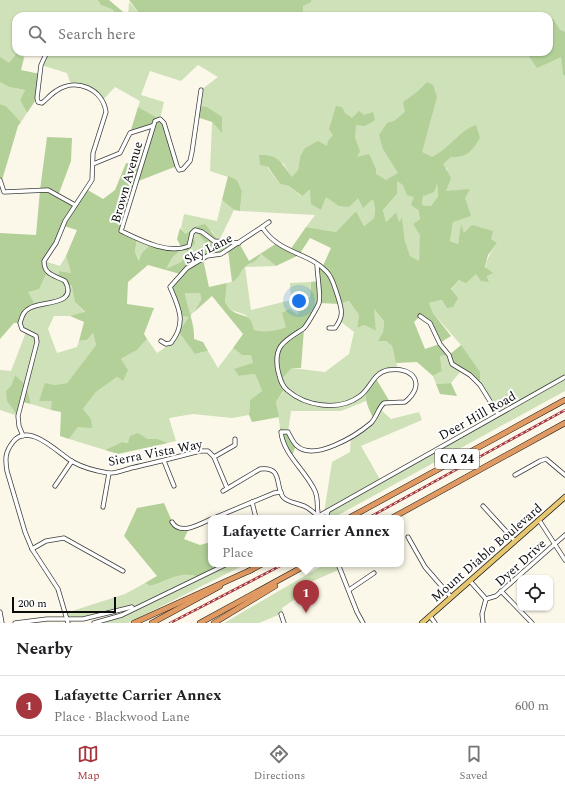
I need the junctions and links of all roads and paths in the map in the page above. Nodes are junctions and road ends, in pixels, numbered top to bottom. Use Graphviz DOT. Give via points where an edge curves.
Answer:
graph roads {
  1 [pos="45,56"];
  2 [pos="201,90"];
  3 [pos="152,126"];
  4 [pos="93,164"];
  5 [pos="0,180"];
  6 [pos="75,205"];
  7 [pos="269,222"];
  8 [pos="262,227"];
  9 [pos="238,243"];
  10 [pos="317,264"];
  11 [pos="420,316"];
  12 [pos="330,328"];
  13 [pos="161,341"];
  14 [pos="565,377"];
  15 [pos="565,400"];
  16 [pos="498,414"];
  17 [pos="565,423"];
  18 [pos="23,436"];
  19 [pos="235,439"];
  20 [pos="214,457"];
  21 [pos="72,461"];
  22 [pos="164,461"];
  23 [pos="110,473"];
  24 [pos="515,475"];
  25 [pos="565,475"];
  26 [pos="55,486"];
  27 [pos="174,486"];
  28 [pos="227,488"];
  29 [pos="223,491"];
  30 [pos="281,492"];
  31 [pos="565,497"];
  32 [pos="252,502"];
  33 [pos="483,506"];
  34 [pos="103,507"];
  35 [pos="328,511"];
  36 [pos="221,515"];
  37 [pos="255,515"];
  38 [pos="315,515"];
  39 [pos="317,515"];
  40 [pos="321,515"];
  41 [pos="327,515"];
  42 [pos="354,515"];
  43 [pos="397,515"];
  44 [pos="208,520"];
  45 [pos="539,520"];
  46 [pos="172,522"];
  47 [pos="565,535"];
  48 [pos="408,537"];
  49 [pos="515,541"];
  50 [pos="555,544"];
  51 [pos="32,549"];
  52 [pos="565,560"];
  53 [pos="221,567"];
  54 [pos="256,567"];
  55 [pos="304,567"];
  56 [pos="339,567"];
  57 [pos="251,570"];
  58 [pos="124,571"];
  59 [pos="296,572"];
  60 [pos="374,573"];
  61 [pos="470,581"];
  62 [pos="349,590"];
  63 [pos="501,591"];
  64 [pos="451,597"];
  65 [pos="486,599"];
  66 [pos="142,604"];
  67 [pos="0,612"];
  68 [pos="281,614"];
  69 [pos="430,616"];
  70 [pos="68,621"];
  71 [pos="2,623"];
  72 [pos="15,623"];
  73 [pos="94,623"];
  74 [pos="134,623"];
  75 [pos="152,623"];
  76 [pos="200,623"];
  77 [pos="214,623"];
  78 [pos="284,623"];
  79 [pos="363,623"];
  80 [pos="422,623"];
  81 [pos="436,623"];
  82 [pos="483,623"];
  83 [pos="532,623"];
  1 -- 4 [label="street" via="40,65 38,102 42,103 57,90 71,85 87,86 97,93 105,106 106,112 93,153"];
  2 -- 3 [label="street" via="190,161 183,169 179,170 177,166 164,123 160,118"];
  3 -- 4 [label="street, Brown Avenue" via="130,133 120,153"];
  3 -- 9 [label="street, Brown Avenue" via="121,231 143,241 175,250 189,246 195,230 214,240"];
  4 -- 6 [label="street" via="92,180"];
  5 -- 6 [label="street" via="4,192 48,190"];
  6 -- 18 [label="street" via="44,261 51,276 65,281 68,286 67,292 64,298 58,301 28,308 20,323 22,329 36,336 37,342 18,416"];
  7 -- 8 [label="street, Sky Lane"];
  8 -- 9 [label="street, Sky Lane"];
  8 -- 10 [label="street" via="284,248"];
  9 -- 13 [label="street, Sky Lane" via="221,254 207,256 175,279 170,287 181,324 171,344"];
  10 -- 12 [label="street" via="328,272 343,312 335,328"];
  10 -- 39 [label="street" via="319,303 304,328 281,345 276,354 280,381 285,388 307,402 321,405 350,401 360,396 375,377 389,370 409,372 416,382 413,394 405,402 384,403 370,424 332,447 305,450 296,446 288,432 282,432 282,442 316,493"];
  11 -- 16 [label="street" via="430,323 440,344 450,355 452,364 480,385"];
  14 -- 16 [label="street, Deer Hill Road"];
  15 -- 42 [label="highway, CA 24"];
  16 -- 35 [label="street, Deer Hill Road"];
  17 -- 43 [label="highway, CA 24"];
  18 -- 21 [label="street, Sierra Vista Way" via="44,440"];
  18 -- 51 [label="street" via="14,440 7,450 5,460"];
  19 -- 20 [label="street" via="235,445"];
  20 -- 22 [label="street, Sierra Vista Way" via="208,451 200,451"];
  20 -- 28 [label="street"];
  21 -- 23 [label="street, Sierra Vista Way" via="87,468"];
  21 -- 26 [label="street"];
  22 -- 23 [label="street, Sierra Vista Way"];
  22 -- 27 [label="street"];
  23 -- 34 [label="street"];
  24 -- 25 [label="street" via="546,459"];
  28 -- 29 [label="street"];
  28 -- 30 [label="street" via="260,469 265,469 278,477"];
  30 -- 32 [label="street"];
  30 -- 38 [label="street" via="284,498 305,506"];
  31 -- 45 [label="main road, Mount Diablo Boulevard"];
  32 -- 36 [label="street"];
  32 -- 37 [label="street"];
  33 -- 49 [label="street"];
  35 -- 40 [label="street, Deer Hill Road"];
  35 -- 41 [label="street"];
  44 -- 46 [label="street" via="185,529 174,526"];
  45 -- 49 [label="main road, Mount Diablo Boulevard"];
  45 -- 50 [label="street"];
  47 -- 50 [label="street, Dyer Drive"];
  48 -- 64 [label="street" via="425,567"];
  49 -- 61 [label="main road, Mount Diablo Boulevard"];
  50 -- 52 [label="street"];
  50 -- 63 [label="street, Dyer Drive"];
  51 -- 58 [label="street" via="46,541 64,538"];
  51 -- 70 [label="street" via="58,589"];
  53 -- 66 [label="street"];
  54 -- 57 [label="highway"];
  55 -- 59 [label="highway"];
  56 -- 62 [label="street"];
  57 -- 74 [label="highway"];
  57 -- 75 [label="highway"];
  59 -- 76 [label="highway"];
  59 -- 77 [label="highway"];
  60 -- 62 [label="street"];
  61 -- 64 [label="main road, Mount Diablo Boulevard"];
  61 -- 65 [label="street"];
  62 -- 79 [label="street"];
  63 -- 65 [label="street, Dyer Drive" via="493,598"];
  63 -- 83 [label="street"];
  64 -- 69 [label="main road, Mount Diablo Boulevard"];
  65 -- 82 [label="street" via="482,614"];
  66 -- 70 [label="street" via="96,617"];
  66 -- 73 [label="street" via="122,615"];
  67 -- 71 [label="street"];
  68 -- 78 [label="street"];
  69 -- 80 [label="main road, Mount Diablo Boulevard"];
  69 -- 81 [label="street"];
  70 -- 72 [label="street"];
}
